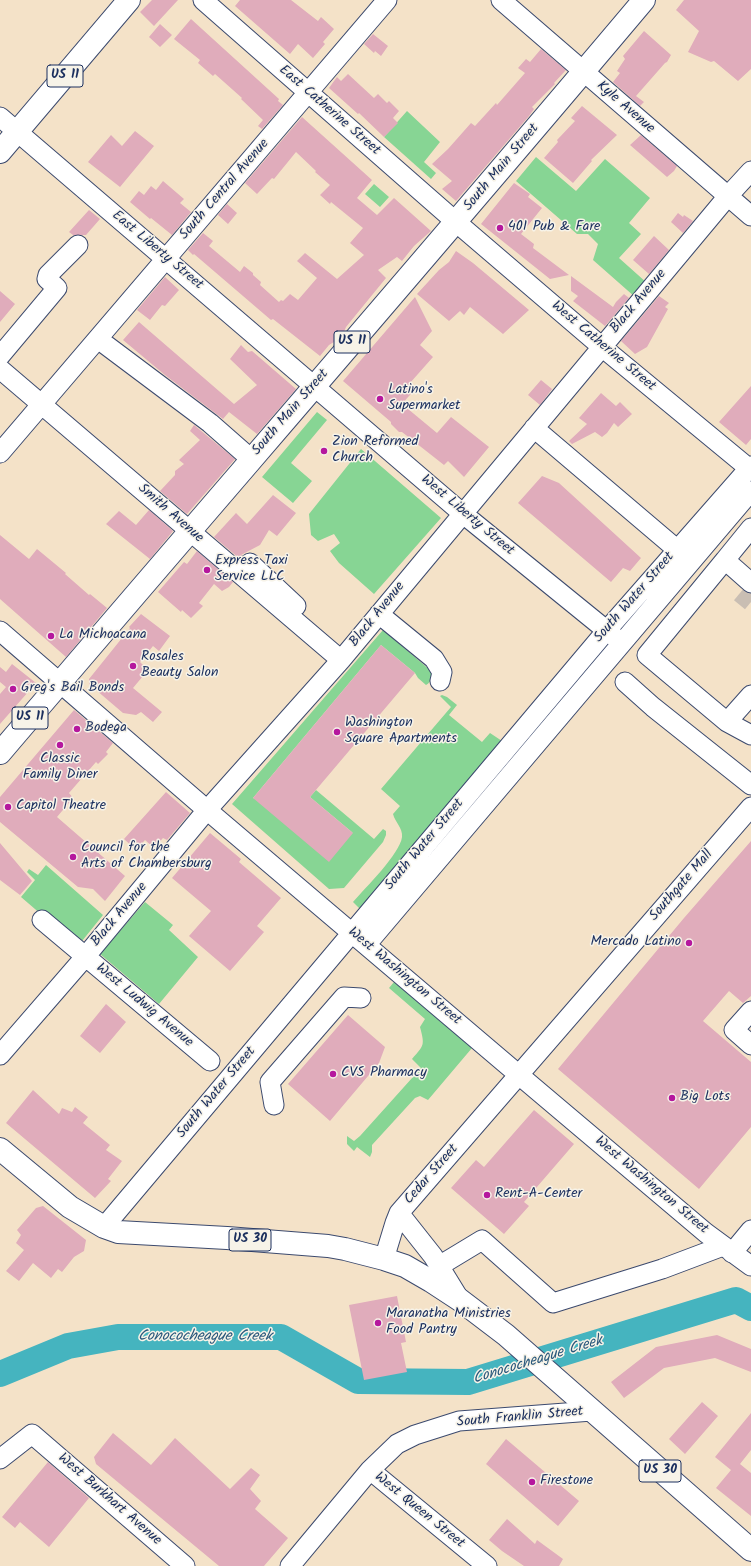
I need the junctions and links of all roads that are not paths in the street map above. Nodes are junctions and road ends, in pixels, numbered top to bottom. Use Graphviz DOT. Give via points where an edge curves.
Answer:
graph roads {
  1 [pos="129,0"];
  2 [pos="203,0"];
  3 [pos="387,0"];
  4 [pos="501,0"];
  5 [pos="644,0"];
  6 [pos="583,72"];
  7 [pos="308,93"];
  8 [pos="0,117"];
  9 [pos="16,132"];
  10 [pos="0,152"];
  11 [pos="751,171"];
  12 [pos="728,196"];
  13 [pos="751,216"];
  14 [pos="456,222"];
  15 [pos="78,245"];
  16 [pos="166,259"];
  17 [pos="98,339"];
  18 [pos="602,347"];
  19 [pos="0,356"];
  20 [pos="0,369"];
  21 [pos="314,386"];
  22 [pos="42,405"];
  23 [pos="534,428"];
  24 [pos="0,453"];
  25 [pos="251,459"];
  26 [pos="750,468"];
  27 [pos="751,492"];
  28 [pos="462,513"];
  29 [pos="751,528"];
  30 [pos="190,531"];
  31 [pos="684,556"];
  32 [pos="725,560"];
  33 [pos="250,563"];
  34 [pos="745,584"];
  35 [pos="297,606"];
  36 [pos="379,614"];
  37 [pos="607,630"];
  38 [pos="0,631"];
  39 [pos="622,643"];
  40 [pos="341,660"];
  41 [pos="440,681"];
  42 [pos="625,682"];
  43 [pos="60,683"];
  44 [pos="751,695"];
  45 [pos="727,722"];
  46 [pos="751,735"];
  47 [pos="0,753"];
  48 [pos="751,785"];
  49 [pos="751,807"];
  50 [pos="207,810"];
  51 [pos="42,920"];
  52 [pos="351,932"];
  53 [pos="366,945"];
  54 [pos="85,957"];
  55 [pos="361,998"];
  56 [pos="751,1011"];
  57 [pos="751,1045"];
  58 [pos="0,1055"];
  59 [pos="210,1061"];
  60 [pos="519,1075"];
  61 [pos="274,1105"];
  62 [pos="0,1149"];
  63 [pos="399,1213"];
  64 [pos="104,1227"];
  65 [pos="751,1230"];
  66 [pos="727,1250"];
  67 [pos="384,1259"];
  68 [pos="439,1266"];
  69 [pos="751,1266"];
  70 [pos="460,1300"];
  71 [pos="592,1411"];
  72 [pos="0,1459"];
  73 [pos="370,1470"];
  74 [pos="751,1550"];
  75 [pos="185,1566"];
  76 [pos="290,1566"];
  77 [pos="487,1566"];
  1 -- 9 [label="main road, US 11"];
  2 -- 7 [label="street, East Catherine Street"];
  3 -- 7 [label="street, South Central Avenue"];
  4 -- 6 [label="street, Kyle Avenue"];
  5 -- 6 [label="main road, South Main Street / US 11"];
  6 -- 12 [label="street, Kyle Avenue"];
  6 -- 14 [label="main road, South Main Street / US 11"];
  7 -- 14 [label="street, East Catherine Street"];
  7 -- 16 [label="street, South Central Avenue"];
  8 -- 9 [label="street, East Liberty Street"];
  9 -- 10 [label="main road, US 11"];
  9 -- 16 [label="street, East Liberty Street"];
  11 -- 12 [label="street, Black Avenue"];
  12 -- 13 [label="street, Kyle Avenue"];
  12 -- 18 [label="street, Black Avenue"];
  14 -- 18 [label="street, West Catherine Street"];
  14 -- 21 [label="main road, South Main Street / US 11"];
  15 -- 19 [label="street" via="48,275 47,279 56,288"];
  16 -- 17 [label="street, South Central Avenue"];
  16 -- 21 [label="street, East Liberty Street"];
  17 -- 22 [label="street, South Central Avenue"];
  17 -- 25 [label="street" via="210,423"];
  18 -- 23 [label="street, Black Avenue"];
  18 -- 26 [label="street, West Catherine Street"];
  20 -- 22 [label="street, Smith Avenue"];
  21 -- 25 [label="main road, South Main Street / US 11"];
  21 -- 28 [label="street, West Liberty Street"];
  22 -- 24 [label="street, South Central Avenue"];
  22 -- 30 [label="street, Smith Avenue"];
  23 -- 28 [label="street, Black Avenue"];
  23 -- 31 [label="street"];
  25 -- 30 [label="main road, South Main Street / US 11"];
  26 -- 31 [label="street, South Water Street"];
  27 -- 31 [label="street, South Water Street"];
  28 -- 36 [label="street, Black Avenue"];
  28 -- 37 [label="street, West Liberty Street"];
  29 -- 32 [label="street"];
  30 -- 40 [label="street, Smith Avenue"];
  30 -- 43 [label="main road, South Main Street / US 11"];
  31 -- 37 [label="street, South Water Street"];
  31 -- 39 [label="street, South Water Street"];
  32 -- 34 [label="street"];
  32 -- 45 [label="street" via="647,655"];
  33 -- 35 [label="street"];
  36 -- 40 [label="street, Black Avenue"];
  36 -- 41 [label="street" via="434,659 442,672"];
  37 -- 39 [label="street, West Liberty Street"];
  37 -- 52 [label="street, South Water Street"];
  38 -- 43 [label="street, West Washington Street"];
  39 -- 53 [label="street, South Water Street"];
  40 -- 50 [label="street, Black Avenue"];
  42 -- 48 [label="street"];
  43 -- 47 [label="main road, South Main Street / US 11"];
  43 -- 50 [label="street, West Washington Street"];
  44 -- 45 [label="street"];
  45 -- 46 [label="street"];
  49 -- 60 [label="street, Southgate Mall"];
  50 -- 52 [label="street, West Washington Street"];
  50 -- 54 [label="street, Black Avenue"];
  51 -- 54 [label="street, West Ludwig Avenue"];
  52 -- 53 [label="street, West Washington Street"];
  52 -- 64 [label="street, South Water Street"];
  53 -- 60 [label="street, West Washington Street"];
  54 -- 58 [label="street, Black Avenue"];
  54 -- 59 [label="street, West Ludwig Avenue"];
  55 -- 61 [label="street" via="344,997 270,1082"];
  56 -- 57 [label="street" via="734,1030"];
  60 -- 63 [label="street, Cedar Street"];
  60 -- 66 [label="street, West Washington Street"];
  62 -- 64 [label="main road, US 30" via="70,1207"];
  63 -- 67 [label="street"];
  63 -- 68 [label="street, Cedar Street"];
  64 -- 67 [label="main road, US 30" via="118,1232 328,1246"];
  65 -- 66 [label="street"];
  66 -- 68 [label="street" via="553,1303 482,1240"];
  66 -- 69 [label="street, West Washington Street"];
  67 -- 70 [label="main road, US 30" via="405,1266"];
  68 -- 70 [label="street, Cedar Street"];
  70 -- 71 [label="main road, US 30" via="506,1335"];
  71 -- 73 [label="street, South Franklin Street" via="459,1421 415,1435 397,1444"];
  71 -- 74 [label="main road, US 30"];
  72 -- 75 [label="street, West Burkhart Avenue" via="32,1434"];
  73 -- 76 [label="street, South Franklin Street"];
  73 -- 77 [label="street, West Queen Street"];
}
